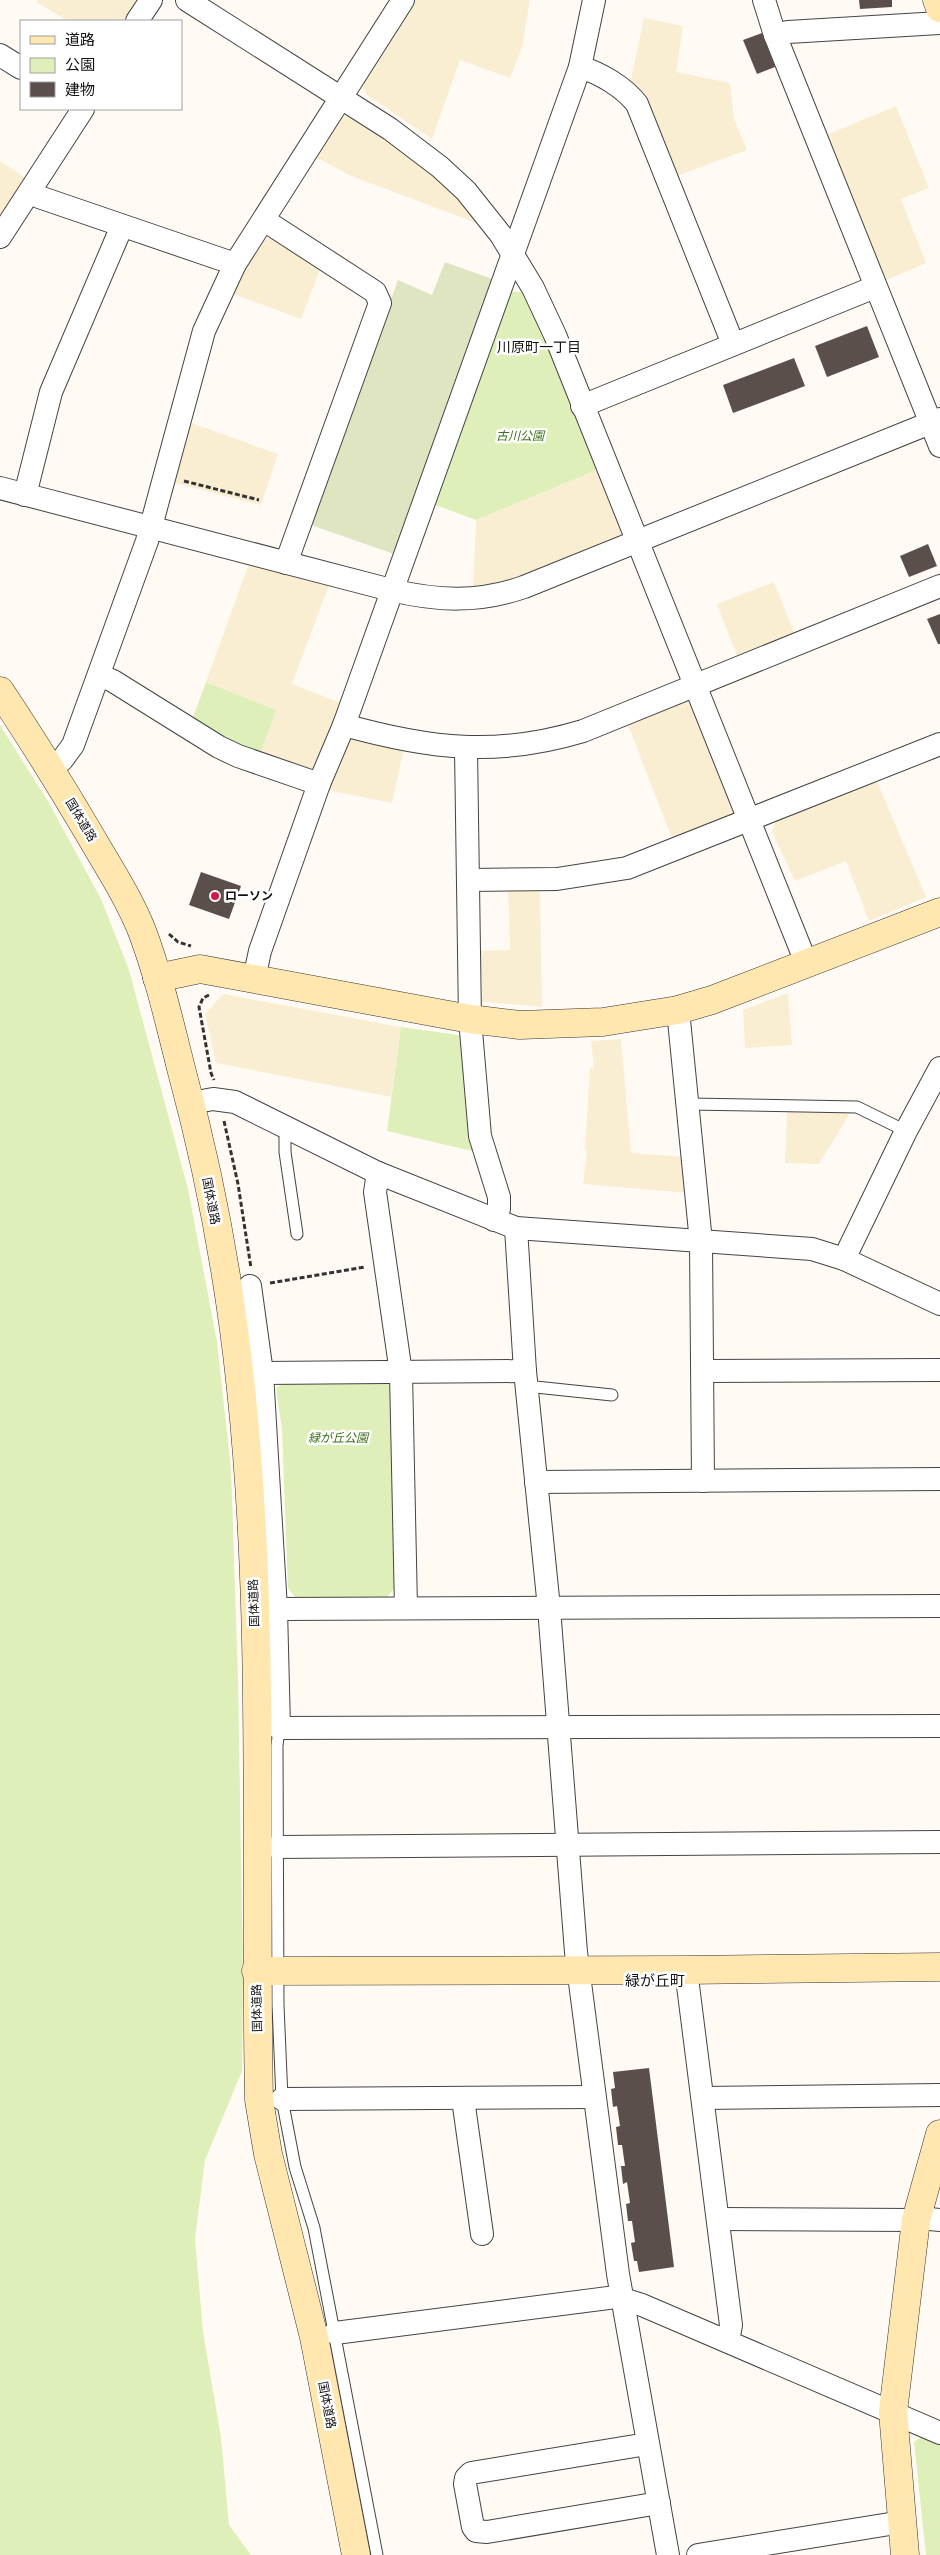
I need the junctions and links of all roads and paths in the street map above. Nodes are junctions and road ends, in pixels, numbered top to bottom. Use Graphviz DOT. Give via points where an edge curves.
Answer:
graph roads {
  1 [pos="151,0"];
  2 [pos="187,0"];
  3 [pos="403,0"];
  4 [pos="594,0"];
  5 [pos="764,0"];
  6 [pos="937,0"];
  7 [pos="940,8"];
  8 [pos="139,20"];
  9 [pos="940,23"];
  10 [pos="775,35"];
  11 [pos="0,55"];
  12 [pos="20,67"];
  13 [pos="580,67"];
  14 [pos="342,98"];
  15 [pos="82,110"];
  16 [pos="31,191"];
  17 [pos="264,220"];
  18 [pos="122,226"];
  19 [pos="0,237"];
  20 [pos="513,252"];
  21 [pos="236,264"];
  22 [pos="876,287"];
  23 [pos="733,344"];
  24 [pos="582,406"];
  25 [pos="935,421"];
  26 [pos="940,446"];
  27 [pos="164,476"];
  28 [pos="0,488"];
  29 [pos="25,495"];
  30 [pos="259,500"];
  31 [pos="151,526"];
  32 [pos="638,542"];
  33 [pos="286,563"];
  34 [pos="940,586"];
  35 [pos="391,590"];
  36 [pos="99,675"];
  37 [pos="696,685"];
  38 [pos="0,691"];
  39 [pos="344,725"];
  40 [pos="940,744"];
  41 [pos="466,749"];
  42 [pos="50,768"];
  43 [pos="319,784"];
  44 [pos="750,821"];
  45 [pos="468,880"];
  46 [pos="940,912"];
  47 [pos="166,931"];
  48 [pos="193,946"];
  49 [pos="807,965"];
  50 [pos="157,978"];
  51 [pos="254,979"];
  52 [pos="211,994"];
  53 [pos="678,1010"];
  54 [pos="470,1019"];
  55 [pos="940,1068"];
  56 [pos="216,1082"];
  57 [pos="191,1104"];
  58 [pos="689,1104"];
  59 [pos="223,1119"];
  60 [pos="290,1130"];
  61 [pos="906,1130"];
  62 [pos="378,1173"];
  63 [pos="494,1220"];
  64 [pos="516,1228"];
  65 [pos="297,1234"];
  66 [pos="701,1242"];
  67 [pos="844,1258"];
  68 [pos="385,1264"];
  69 [pos="252,1286"];
  70 [pos="940,1304"];
  71 [pos="703,1370"];
  72 [pos="940,1370"];
  73 [pos="262,1372"];
  74 [pos="401,1372"];
  75 [pos="525,1378"];
  76 [pos="612,1395"];
  77 [pos="940,1479"];
  78 [pos="703,1481"];
  79 [pos="536,1482"];
  80 [pos="940,1606"];
  81 [pos="406,1608"];
  82 [pos="548,1608"];
  83 [pos="276,1609"];
  84 [pos="940,1726"];
  85 [pos="557,1727"];
  86 [pos="279,1728"];
  87 [pos="940,1842"];
  88 [pos="568,1844"];
  89 [pos="278,1847"];
  90 [pos="940,1967"];
  91 [pos="268,1970"];
  92 [pos="578,1970"];
  93 [pos="686,1970"];
  94 [pos="940,2096"];
  95 [pos="594,2097"];
  96 [pos="703,2098"];
  97 [pos="463,2099"];
  98 [pos="270,2100"];
  99 [pos="940,2134"];
  100 [pos="940,2176"];
  101 [pos="719,2219"];
  102 [pos="928,2220"];
  103 [pos="482,2234"];
  104 [pos="622,2298"];
  105 [pos="336,2334"];
  106 [pos="728,2341"];
  107 [pos="900,2415"];
  108 [pos="940,2433"];
  109 [pos="648,2444"];
  110 [pos="659,2503"];
  111 [pos="902,2522"];
  112 [pos="356,2555"];
  113 [pos="377,2555"];
  114 [pos="668,2555"];
  115 [pos="698,2555"];
  116 [pos="905,2555"];
  117 [pos="919,2555"];
  1 -- 8 [label="street"];
  2 -- 14 [label="street"];
  3 -- 14 [label="street"];
  4 -- 13 [label="street"];
  5 -- 10 [label="street"];
  6 -- 7 [label="street"];
  9 -- 10 [label="street"];
  10 -- 22 [label="street"];
  11 -- 12 [label="street"];
  13 -- 20 [label="street"];
  13 -- 23 [label="street" via="624,91 637,104"];
  14 -- 17 [label="street"];
  14 -- 20 [label="street" via="414,145 440,167 466,192"];
  15 -- 16 [label="street"];
  16 -- 18 [label="street" via="39,198"];
  16 -- 19 [label="street"];
  17 -- 21 [label="street"];
  17 -- 33 [label="street" via="375,292 380,303"];
  18 -- 21 [label="street"];
  18 -- 29 [label="street" via="54,384"];
  20 -- 24 [label="street" via="534,288"];
  20 -- 35 [label="street"];
  21 -- 27 [label="street" via="201,340"];
  22 -- 23 [label="street"];
  22 -- 25 [label="street"];
  23 -- 24 [label="street"];
  24 -- 32 [label="street"];
  25 -- 26 [label="street"];
  25 -- 32 [label="street"];
  27 -- 30 [label="path"];
  27 -- 31 [label="street"];
  28 -- 29 [label="street"];
  29 -- 31 [label="street"];
  31 -- 33 [label="street"];
  31 -- 36 [label="street"];
  32 -- 35 [label="street" via="506,594 466,600 428,598"];
  32 -- 37 [label="street"];
  33 -- 35 [label="street"];
  34 -- 37 [label="street"];
  35 -- 39 [label="street"];
  36 -- 42 [label="street" via="73,745 62,760"];
  36 -- 43 [label="street" via="219,747"];
  37 -- 41 [label="street" via="556,739 506,748"];
  37 -- 44 [label="street"];
  38 -- 42 [label="street, 国体道路"];
  39 -- 41 [label="street"];
  39 -- 43 [label="street"];
  40 -- 44 [label="street"];
  41 -- 45 [label="street"];
  42 -- 50 [label="street, 国体道路" via="121,888 141,929"];
  43 -- 51 [label="street" via="260,951"];
  44 -- 45 [label="street" via="627,868 557,879"];
  44 -- 49 [label="street"];
  45 -- 54 [label="street"];
  46 -- 49 [label="street"];
  47 -- 48 [label="path" via="178,942"];
  49 -- 53 [label="street"];
  50 -- 51 [label="street" via="200,969"];
  50 -- 57 [label="street, 国体道路"];
  51 -- 54 [label="street"];
  52 -- 56 [label="path" via="203,998 199,1007 211,1073"];
  53 -- 54 [label="street" via="578,1024 520,1025"];
  53 -- 58 [label="street"];
  54 -- 63 [label="street" via="480,1136 499,1197 499,1209"];
  55 -- 61 [label="street"];
  57 -- 60 [label="street" via="213,1099 235,1102"];
  57 -- 91 [label="street, 国体道路" via="222,1259 241,1388 254,1614"];
  58 -- 61 [label="lane" via="857,1107"];
  58 -- 66 [label="street"];
  59 -- 69 [label="path" via="238,1184"];
  60 -- 62 [label="street"];
  60 -- 65 [label="lane" via="285,1152"];
  61 -- 67 [label="street"];
  62 -- 63 [label="street"];
  62 -- 68 [label="street" via="375,1192"];
  63 -- 64 [label="street"];
  64 -- 66 [label="street"];
  64 -- 75 [label="street"];
  66 -- 67 [label="street" via="787,1245"];
  66 -- 71 [label="street"];
  67 -- 70 [label="street"];
  68 -- 69 [label="path"];
  68 -- 74 [label="street"];
  69 -- 73 [label="street"];
  71 -- 72 [label="street"];
  71 -- 78 [label="street"];
  73 -- 74 [label="street"];
  73 -- 83 [label="street"];
  74 -- 75 [label="street"];
  74 -- 81 [label="street"];
  75 -- 76 [label="lane"];
  75 -- 79 [label="street"];
  77 -- 78 [label="street"];
  78 -- 79 [label="street"];
  79 -- 82 [label="street"];
  80 -- 82 [label="street"];
  81 -- 82 [label="street"];
  81 -- 83 [label="street"];
  82 -- 85 [label="street"];
  83 -- 86 [label="street"];
  84 -- 85 [label="street"];
  85 -- 86 [label="street"];
  85 -- 88 [label="street"];
  86 -- 89 [label="lane"];
  87 -- 88 [label="street"];
  88 -- 89 [label="street"];
  88 -- 92 [label="street"];
  89 -- 91 [label="lane"];
  90 -- 93 [label="street"];
  91 -- 92 [label="street"];
  91 -- 98 [label="street, 国体道路"];
  92 -- 93 [label="street"];
  92 -- 95 [label="street"];
  93 -- 96 [label="street"];
  94 -- 96 [label="street"];
  95 -- 97 [label="street"];
  95 -- 104 [label="street"];
  96 -- 101 [label="street"];
  97 -- 98 [label="street"];
  97 -- 103 [label="street"];
  98 -- 105 [label="lane" via="314,2228"];
  98 -- 112 [label="street, 国体道路" via="268,2154 314,2337"];
  99 -- 102 [label="street"];
  100 -- 102 [label="street"];
  101 -- 102 [label="street"];
  101 -- 106 [label="street" via="731,2325"];
  102 -- 107 [label="street"];
  104 -- 105 [label="street" via="609,2297"];
  104 -- 106 [label="street"];
  104 -- 109 [label="street"];
  105 -- 113 [label="lane"];
  106 -- 107 [label="street"];
  107 -- 108 [label="street"];
  107 -- 111 [label="street"];
  107 -- 117 [label="street"];
  109 -- 110 [label="street"];
  109 -- 110 [label="street" via="471,2473 465,2484 473,2527 487,2532"];
  110 -- 114 [label="street"];
  111 -- 115 [label="street"];
  111 -- 116 [label="street"];
}
